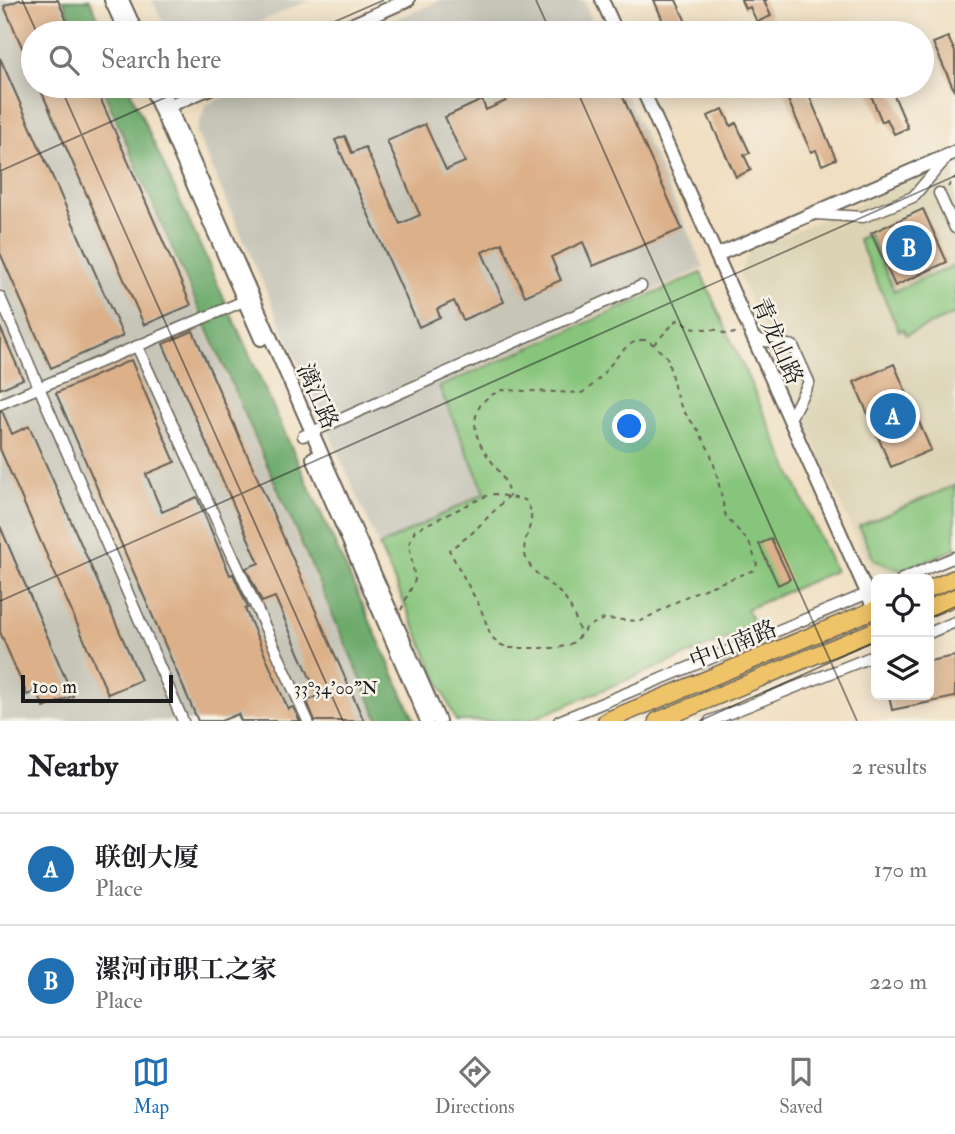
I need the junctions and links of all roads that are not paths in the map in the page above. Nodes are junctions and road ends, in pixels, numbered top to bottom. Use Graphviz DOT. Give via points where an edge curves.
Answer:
graph roads {
  1 [pos="111,0"];
  2 [pos="122,0"];
  3 [pos="408,0"];
  4 [pos="602,0"];
  5 [pos="121,21"];
  6 [pos="132,21"];
  7 [pos="360,21"];
  8 [pos="612,21"];
  9 [pos="158,98"];
  10 [pos="163,98"];
  11 [pos="188,98"];
  12 [pos="646,98"];
  13 [pos="165,108"];
  14 [pos="951,153"];
  15 [pos="939,193"];
  16 [pos="811,214"];
  17 [pos="955,228"];
  18 [pos="717,255"];
  19 [pos="641,286"];
  20 [pos="0,297"];
  21 [pos="244,301"];
  22 [pos="752,333"];
  23 [pos="137,346"];
  24 [pos="40,387"];
  25 [pos="0,404"];
  26 [pos="790,419"];
  27 [pos="307,434"];
  28 [pos="955,557"];
  29 [pos="914,574"];
  30 [pos="955,578"];
  31 [pos="934,587"];
  32 [pos="871,590"];
  33 [pos="871,592"];
  34 [pos="955,597"];
  35 [pos="934,606"];
  36 [pos="871,613"];
  37 [pos="955,622"];
  38 [pos="871,631"];
  39 [pos="934,631"];
  40 [pos="871,657"];
  41 [pos="183,721"];
  42 [pos="308,721"];
  43 [pos="427,721"];
  44 [pos="439,721"];
  45 [pos="559,721"];
  46 [pos="606,721"];
  47 [pos="657,721"];
  48 [pos="710,721"];
  1 -- 5 [label="street"];
  2 -- 6 [label="street"];
  3 -- 7 [label="street"];
  4 -- 8 [label="street"];
  9 -- 13 [label="street, 漓江路"];
  10 -- 13 [label="street, 漓江路"];
  11 -- 13 [label="street"];
  12 -- 18 [label="street, 青龙山路"];
  13 -- 21 [label="street, 漓江路"];
  13 -- 27 [label="street, 漓江路"];
  14 -- 16 [label="street"];
  14 -- 16 [label="street" via="913,197 863,217"];
  15 -- 17 [label="street"];
  16 -- 18 [label="street"];
  18 -- 22 [label="street, 青龙山路"];
  19 -- 27 [label="street"];
  20 -- 24 [label="street"];
  21 -- 23 [label="street"];
  21 -- 27 [label="street, 漓江路"];
  22 -- 26 [label="street, 青龙山路"];
  22 -- 26 [label="street" via="793,346 809,382"];
  23 -- 24 [label="street"];
  23 -- 42 [label="street"];
  24 -- 25 [label="street"];
  24 -- 41 [label="street"];
  26 -- 32 [label="street, 青龙山路"];
  27 -- 43 [label="street, 漓江路"];
  27 -- 44 [label="street, 漓江路"];
  28 -- 29 [label="street"];
  30 -- 31 [label="main road"];
  33 -- 45 [label="street"];
  34 -- 35 [label="main road"];
  36 -- 46 [label="main road, 中山南路"];
  37 -- 39 [label="street"];
  38 -- 47 [label="main road, 中山南路"];
  40 -- 48 [label="street"];
}
